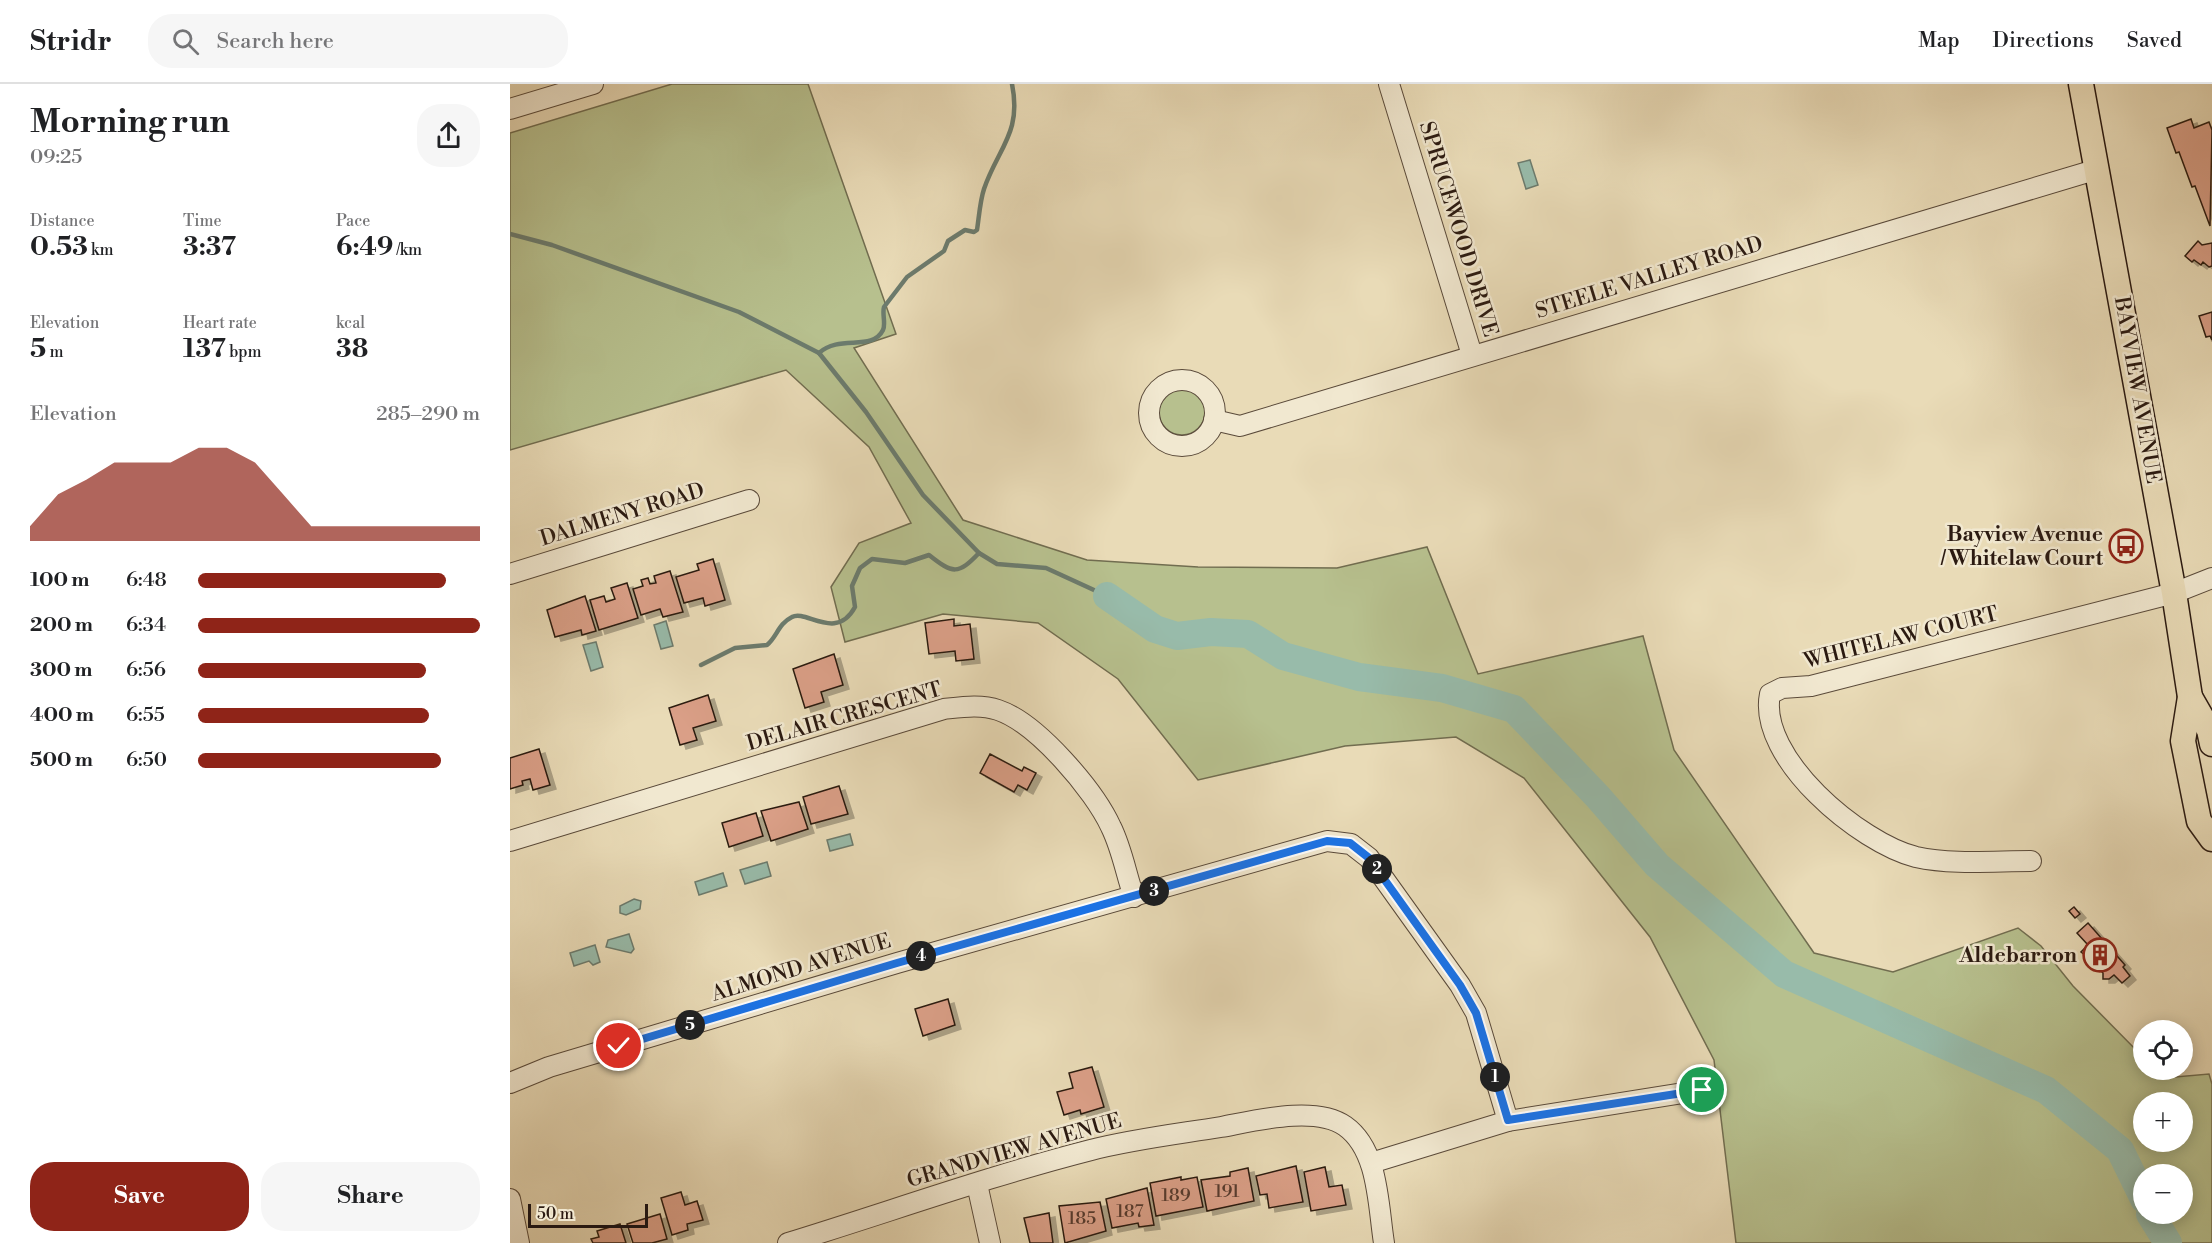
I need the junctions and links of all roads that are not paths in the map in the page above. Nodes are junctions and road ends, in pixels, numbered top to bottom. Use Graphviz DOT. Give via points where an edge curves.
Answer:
graph roads {
  1 [pos="593,84"];
  2 [pos="1389,84"];
  3 [pos="2081,84"];
  4 [pos="510,109"];
  5 [pos="2098,169"];
  6 [pos="1472,355"];
  7 [pos="1214,420"];
  8 [pos="749,500"];
  9 [pos="510,574"];
  10 [pos="2212,578"];
  11 [pos="2174,593"];
  12 [pos="2190,697"];
  13 [pos="2212,744"];
  14 [pos="2212,839"];
  15 [pos="510,841"];
  16 [pos="2031,861"];
  17 [pos="1134,897"];
  18 [pos="510,1083"];
  19 [pos="1702,1090"];
  20 [pos="1508,1120"];
  21 [pos="1371,1163"];
  22 [pos="977,1184"];
  23 [pos="510,1199"];
  24 [pos="519,1243"];
  25 [pos="788,1243"];
  26 [pos="990,1243"];
  27 [pos="1384,1243"];
  1 -- 4 [label="street"];
  2 -- 6 [label="street, SPRUCEWOOD DRIVE"];
  3 -- 5 [label="main road, BAYVIEW AVENUE"];
  5 -- 6 [label="street, STEELE VALLEY ROAD"];
  5 -- 11 [label="main road, BAYVIEW AVENUE"];
  6 -- 7 [label="street, STEELE VALLEY ROAD" via="1240,426"];
  8 -- 9 [label="street, DALMENY ROAD"];
  10 -- 11 [label="street"];
  11 -- 12 [label="main road, BAYVIEW AVENUE"];
  11 -- 16 [label="street, WHITELAW COURT" via="1770,694 1770,728 1794,770 1844,817 1870,834 1894,849 1918,857"];
  12 -- 13 [label="main road, BAYVIEW AVENUE" via="2209,730"];
  12 -- 14 [label="main road, BAYVIEW AVENUE" via="2183,741 2199,821"];
  15 -- 17 [label="street, DELAIR CRESCENT" via="944,709 973,706 998,710 1035,730 1098,802 1112,829"];
  17 -- 18 [label="street, ALMOND AVENUE" via="885,966 549,1067"];
  17 -- 20 [label="street, ALMOND AVENUE" via="1327,841 1350,843 1369,858 1476,1013"];
  19 -- 20 [label="street"];
  20 -- 21 [label="street"];
  21 -- 22 [label="street, GRANDVIEW AVENUE" via="1345,1126 1328,1118 1304,1115 1132,1141"];
  21 -- 27 [label="street, GRANDVIEW AVENUE"];
  22 -- 25 [label="street, GRANDVIEW AVENUE"];
  22 -- 26 [label="street"];
  23 -- 24 [label="street"];
}
